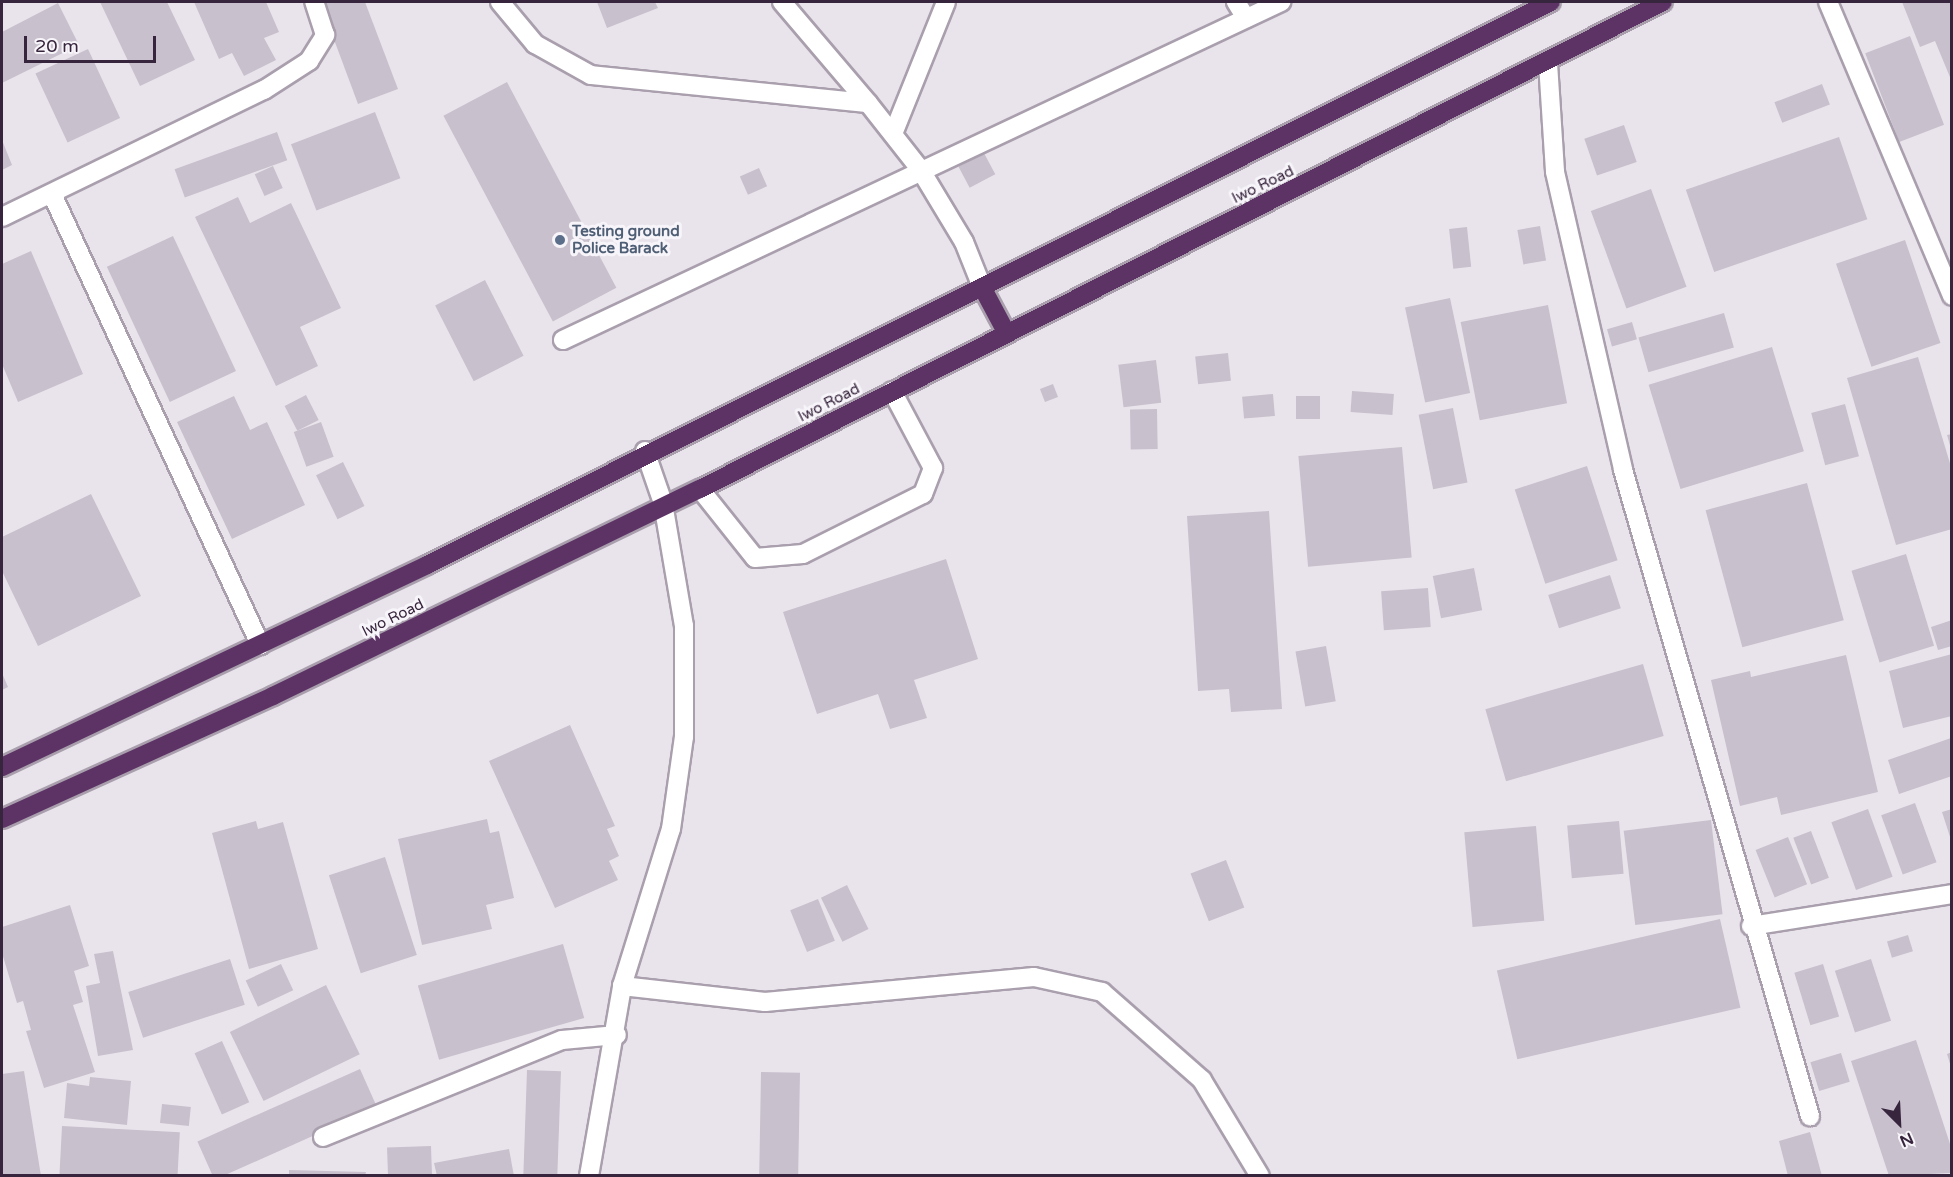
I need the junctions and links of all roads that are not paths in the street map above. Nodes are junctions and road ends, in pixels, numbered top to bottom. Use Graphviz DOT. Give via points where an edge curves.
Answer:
graph roads {
  1 [pos="314,2"];
  2 [pos="500,2"];
  3 [pos="782,2"];
  4 [pos="946,2"];
  5 [pos="1236,2"];
  6 [pos="1281,2"];
  7 [pos="1551,2"];
  8 [pos="1664,2"];
  9 [pos="1828,2"];
  10 [pos="1246,18"];
  11 [pos="1548,63"];
  12 [pos="868,103"];
  13 [pos="893,134"];
  14 [pos="920,169"];
  15 [pos="52,194"];
  16 [pos="2,217"];
  17 [pos="982,287"];
  18 [pos="1952,296"];
  19 [pos="1006,332"];
  20 [pos="563,340"];
  21 [pos="892,391"];
  22 [pos="645,451"];
  23 [pos="700,489"];
  24 [pos="663,503"];
  25 [pos="260,645"];
  26 [pos="2,767"];
  27 [pos="2,819"];
  28 [pos="1952,894"];
  29 [pos="1750,926"];
  30 [pos="622,986"];
  31 [pos="617,1035"];
  32 [pos="1810,1116"];
  33 [pos="322,1137"];
  34 [pos="589,1176"];
  35 [pos="1260,1176"];
  1 -- 15 [label="street" via="325,35 309,61 264,90"];
  2 -- 12 [label="street" via="534,44 591,75"];
  3 -- 12 [label="street"];
  4 -- 13 [label="street"];
  5 -- 10 [label="street"];
  6 -- 10 [label="street"];
  7 -- 17 [label="highway"];
  8 -- 11 [label="highway, Iwo Road"];
  9 -- 18 [label="street"];
  10 -- 14 [label="street"];
  11 -- 19 [label="highway, Iwo Road"];
  11 -- 29 [label="street" via="1555,172 1623,470"];
  12 -- 13 [label="street"];
  13 -- 14 [label="street"];
  14 -- 17 [label="street" via="964,242"];
  14 -- 20 [label="street"];
  15 -- 16 [label="street"];
  15 -- 25 [label="street"];
  17 -- 19 [label="highway"];
  17 -- 22 [label="highway"];
  19 -- 21 [label="highway, Iwo Road"];
  21 -- 23 [label="highway, Iwo Road"];
  21 -- 23 [label="street" via="933,468 923,495 803,554 755,558"];
  22 -- 24 [label="street"];
  22 -- 25 [label="highway"];
  23 -- 24 [label="highway, Iwo Road"];
  24 -- 27 [label="highway, Iwo Road" via="273,696"];
  24 -- 30 [label="street" via="684,626 684,736 671,829"];
  25 -- 26 [label="highway"];
  28 -- 29 [label="street"];
  29 -- 32 [label="street"];
  30 -- 31 [label="street"];
  30 -- 35 [label="street" via="765,1002 1034,977 1102,992 1202,1080"];
  31 -- 33 [label="street" via="562,1040"];
  31 -- 34 [label="street"];
}
